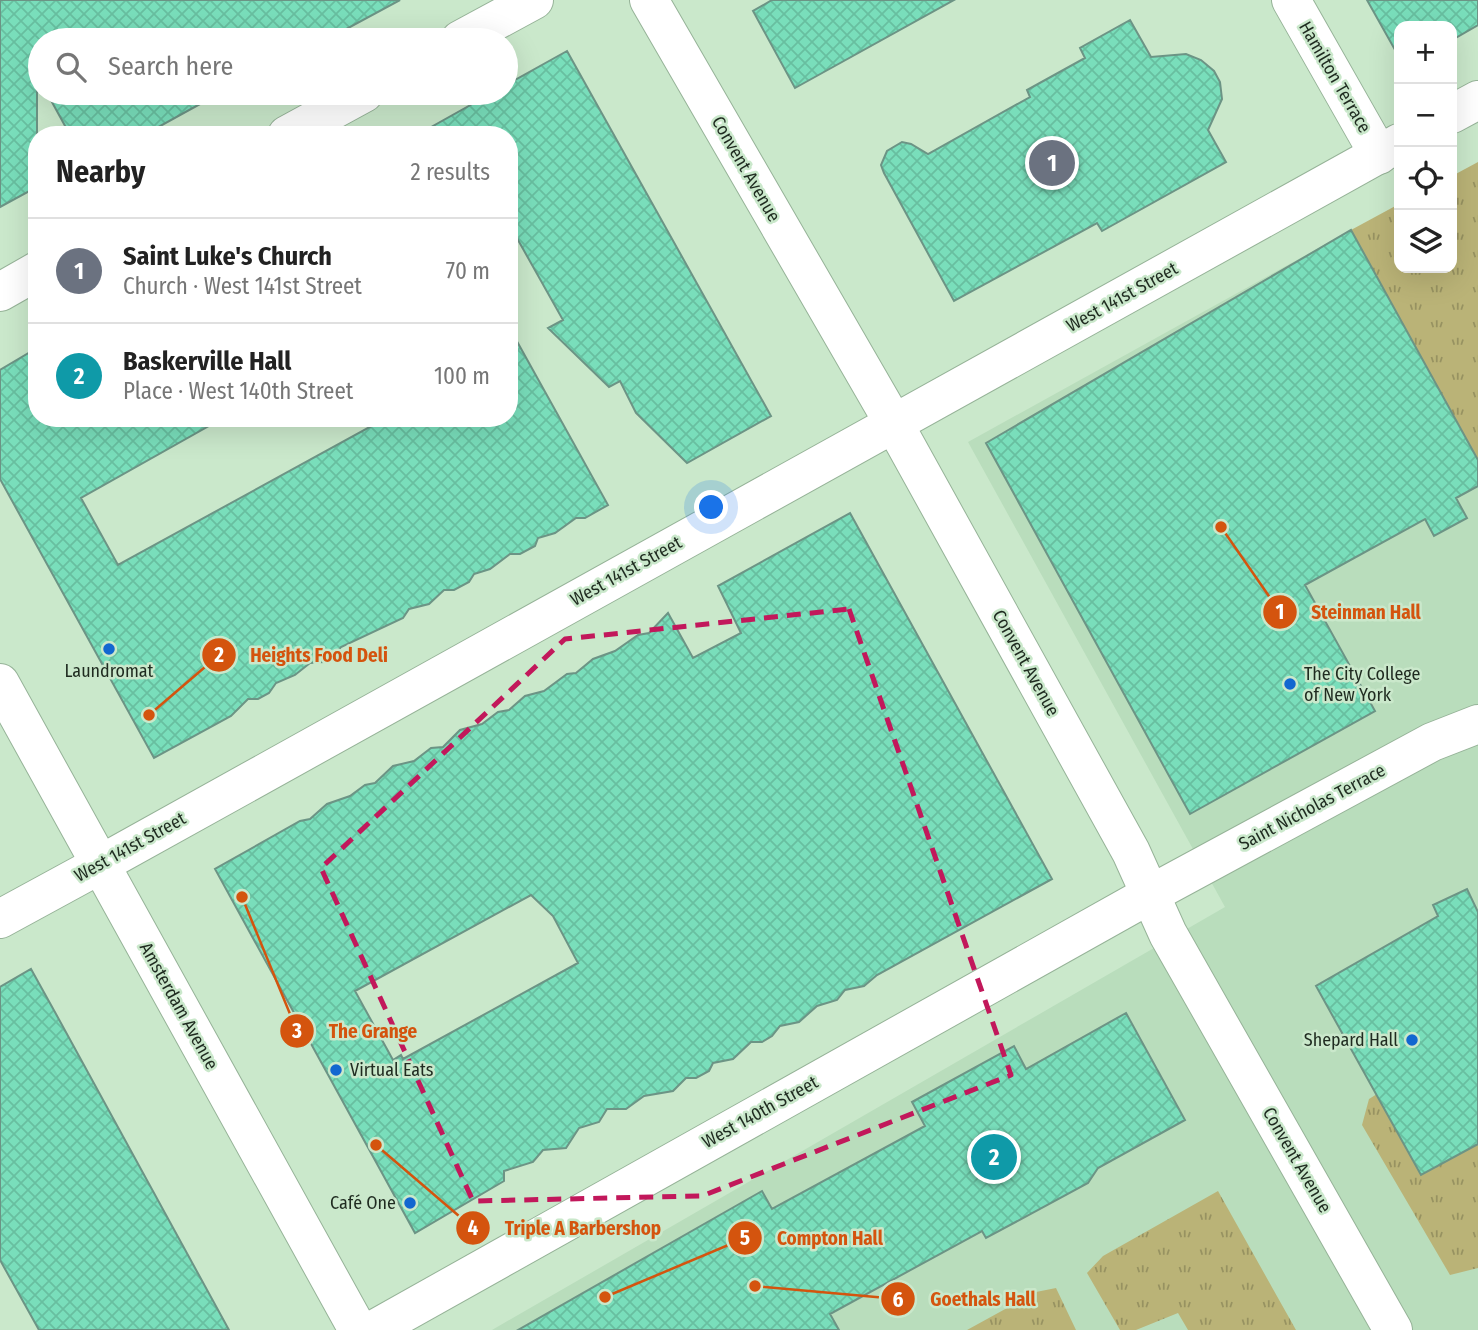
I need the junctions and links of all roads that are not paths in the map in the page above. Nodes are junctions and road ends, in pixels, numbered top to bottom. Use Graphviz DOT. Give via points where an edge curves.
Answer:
graph roads {
  1 [pos="534,0"];
  2 [pos="649,0"];
  3 [pos="1291,0"];
  4 [pos="482,28"];
  5 [pos="1478,100"];
  6 [pos="342,105"];
  7 [pos="1457,111"];
  8 [pos="304,126"];
  9 [pos="1389,149"];
  10 [pos="28,276"];
  11 [pos="0,292"];
  12 [pos="893,422"];
  13 [pos="0,683"];
  14 [pos="1478,724"];
  15 [pos="101,864"];
  16 [pos="1149,895"];
  17 [pos="0,919"];
  18 [pos="359,1330"];
  19 [pos="373,1330"];
  20 [pos="1394,1330"];
  1 -- 4 [label="street"];
  2 -- 12 [label="street, Convent Avenue"];
  3 -- 9 [label="street, Hamilton Terrace"];
  5 -- 7 [label="street"];
  6 -- 8 [label="street"];
  9 -- 12 [label="street, West 141st Street"];
  10 -- 11 [label="street"];
  12 -- 15 [label="street, West 141st Street"];
  12 -- 16 [label="street, Convent Avenue" via="1131,852"];
  13 -- 15 [label="street, Amsterdam Avenue"];
  14 -- 16 [label="street, Saint Nicholas Terrace" via="1432,742"];
  15 -- 17 [label="street, West 141st Street"];
  15 -- 18 [label="street, Amsterdam Avenue"];
  16 -- 19 [label="street, West 140th Street"];
  16 -- 20 [label="street, Convent Avenue"];
}
